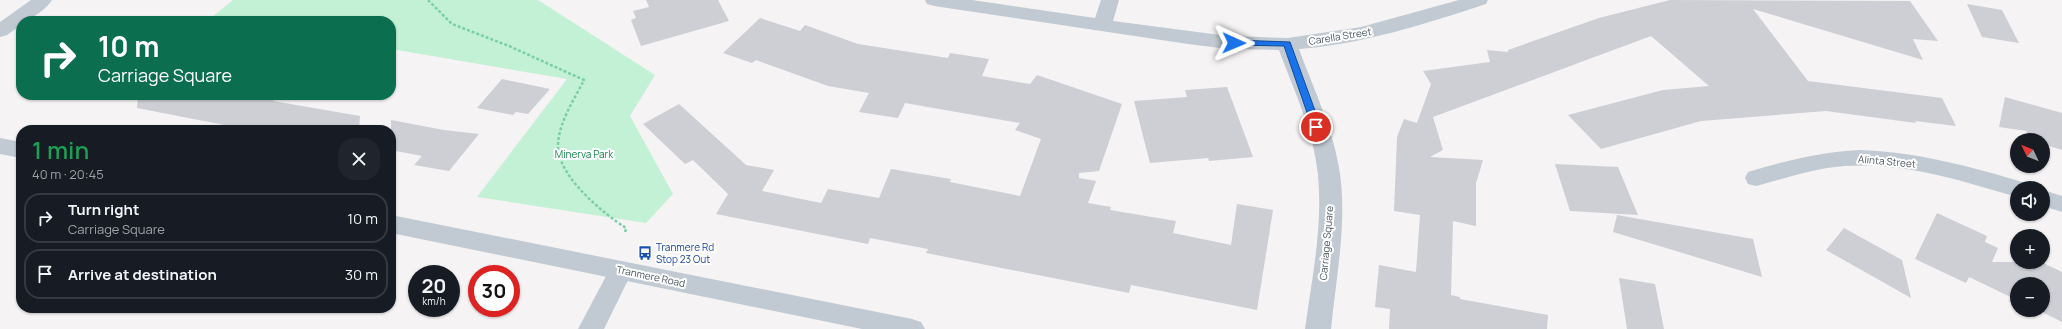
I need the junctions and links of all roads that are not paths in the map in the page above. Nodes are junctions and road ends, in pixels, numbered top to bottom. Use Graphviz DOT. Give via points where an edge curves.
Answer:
graph roads {
  1 [pos="43,0"];
  2 [pos="934,0"];
  3 [pos="1110,0"];
  4 [pos="1479,0"];
  5 [pos="21,16"];
  6 [pos="16,19"];
  7 [pos="1102,25"];
  8 [pos="0,31"];
  9 [pos="1288,44"];
  10 [pos="0,146"];
  11 [pos="16,149"];
  12 [pos="1756,178"];
  13 [pos="2010,187"];
  14 [pos="2050,200"];
  15 [pos="2062,204"];
  16 [pos="396,225"];
  17 [pos="621,270"];
  18 [pos="592,329"];
  19 [pos="912,329"];
  20 [pos="1318,329"];
  1 -- 5 [label="street"];
  2 -- 7 [label="street, Carella Street"];
  3 -- 7 [label="street"];
  4 -- 9 [label="street, Carella Street" via="1388,28 1330,40"];
  6 -- 8 [label="street"];
  7 -- 9 [label="street, Carella Street" via="1234,43"];
  9 -- 20 [label="street, Carriage Square" via="1321,141 1329,174 1330,211"];
  10 -- 11 [label="street"];
  12 -- 13 [label="street, Alinta Street" via="1836,159 1872,158 1921,164"];
  14 -- 15 [label="street"];
  16 -- 17 [label="street, Tranmere Road"];
  17 -- 18 [label="street"];
  17 -- 19 [label="street, Tranmere Road"];
}
